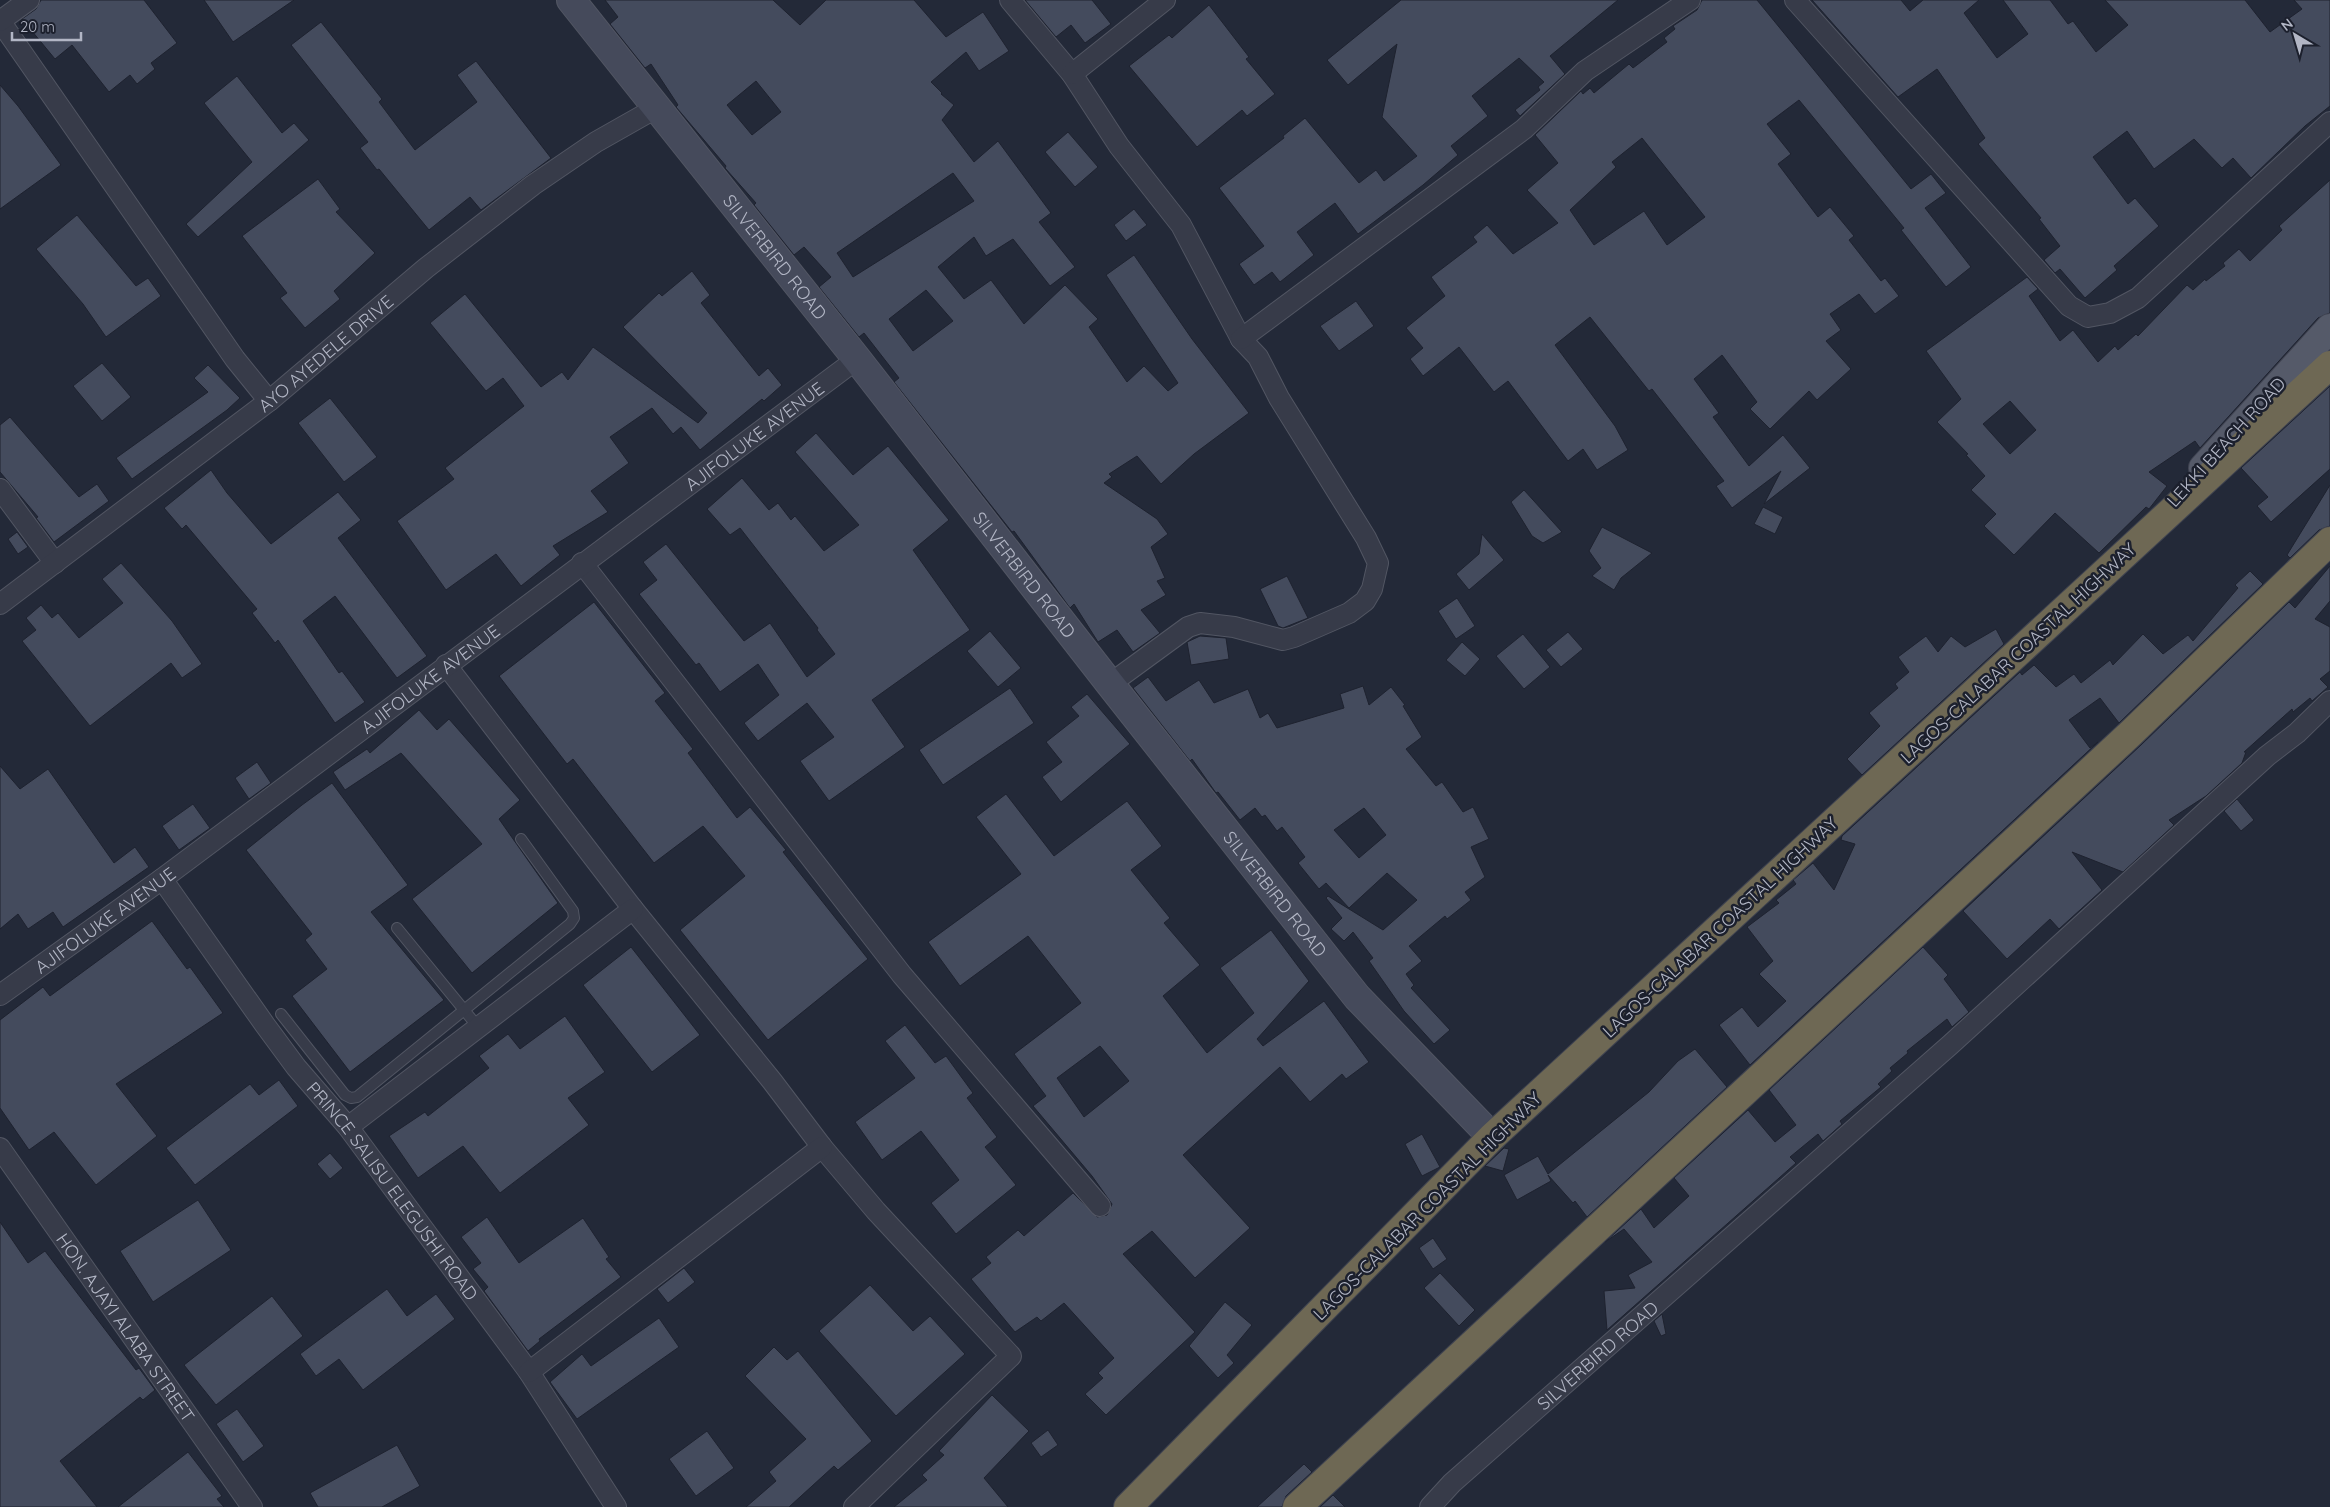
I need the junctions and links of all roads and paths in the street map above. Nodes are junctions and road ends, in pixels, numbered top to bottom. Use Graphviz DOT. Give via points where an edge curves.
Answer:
graph roads {
  1 [pos="29,0"];
  2 [pos="571,0"];
  3 [pos="1010,0"];
  4 [pos="1165,0"];
  5 [pos="1690,0"];
  6 [pos="1795,0"];
  7 [pos="0,21"];
  8 [pos="1072,74"];
  9 [pos="656,108"];
  10 [pos="2330,122"];
  11 [pos="2330,328"];
  12 [pos="1241,339"];
  13 [pos="858,359"];
  14 [pos="2330,365"];
  15 [pos="268,400"];
  16 [pos="0,489"];
  17 [pos="2330,540"];
  18 [pos="2122,557"];
  19 [pos="55,563"];
  20 [pos="582,563"];
  21 [pos="0,604"];
  22 [pos="446,665"];
  23 [pos="1110,684"];
  24 [pos="2330,702"];
  25 [pos="521,839"];
  26 [pos="162,879"];
  27 [pos="633,909"];
  28 [pos="397,928"];
  29 [pos="0,995"];
  30 [pos="464,1010"];
  31 [pos="281,1014"];
  32 [pos="478,1027"];
  33 [pos="348,1127"];
  34 [pos="1492,1137"];
  35 [pos="822,1147"];
  36 [pos="0,1148"];
  37 [pos="1100,1206"];
  38 [pos="529,1372"];
  39 [pos="252,1507"];
  40 [pos="616,1507"];
  41 [pos="854,1507"];
  42 [pos="1128,1507"];
  43 [pos="1297,1507"];
  44 [pos="1430,1507"];
  1 -- 7 [label="street"];
  2 -- 9 [label="street, SILVERBIRD ROAD"];
  3 -- 8 [label="street"];
  4 -- 8 [label="street"];
  5 -- 12 [label="street" via="1585,71 1524,129"];
  6 -- 10 [label="street" via="2069,306 2088,317 2110,313 2138,298"];
  7 -- 15 [label="street" via="235,358"];
  8 -- 12 [label="street" via="1119,146 1181,225"];
  9 -- 13 [label="street, SILVERBIRD ROAD"];
  9 -- 15 [label="street, AYO AYEDELE DRIVE" via="596,142 533,185 426,268"];
  11 -- 18 [label="main road, LEKKI BEACH ROAD"];
  12 -- 23 [label="street" via="1258,357 1309,449 1373,550 1378,563 1372,589 1365,601 1349,613 1283,640 1234,627 1200,623 1188,627"];
  13 -- 20 [label="street, AJIFOLUKE AVENUE"];
  13 -- 23 [label="street, SILVERBIRD ROAD"];
  14 -- 18 [label="highway, LAGOS-CALABAR COASTAL HIGHWAY"];
  15 -- 19 [label="street, AYO AYEDELE DRIVE"];
  16 -- 19 [label="street"];
  17 -- 43 [label="highway" via="2130,734"];
  18 -- 34 [label="highway, LAGOS-CALABAR COASTAL HIGHWAY"];
  19 -- 21 [label="street, AYO AYEDELE DRIVE"];
  20 -- 22 [label="street, AJIFOLUKE AVENUE"];
  20 -- 37 [label="street" via="902,975"];
  22 -- 26 [label="street, AJIFOLUKE AVENUE"];
  22 -- 27 [label="street"];
  23 -- 34 [label="street, SILVERBIRD ROAD" via="1357,997"];
  24 -- 44 [label="street, SILVERBIRD ROAD" via="1769,1206 1459,1477"];
  25 -- 30 [label="lane" via="573,911 574,918"];
  26 -- 29 [label="street, AJIFOLUKE AVENUE"];
  26 -- 33 [label="street, PRINCE SALISU ELEGUSHI ROAD" via="296,1067"];
  27 -- 32 [label="street"];
  27 -- 35 [label="street"];
  28 -- 30 [label="lane"];
  30 -- 31 [label="lane" via="357,1097 350,1098"];
  30 -- 32 [label="lane"];
  32 -- 33 [label="street"];
  33 -- 38 [label="street, PRINCE SALISU ELEGUSHI ROAD"];
  34 -- 42 [label="highway, LAGOS-CALABAR COASTAL HIGHWAY"];
  35 -- 38 [label="street"];
  35 -- 41 [label="street" via="876,1211 1011,1356"];
  36 -- 39 [label="street, HON. AJAYI ALABA STREET"];
  38 -- 40 [label="street, PRINCE SALISU ELEGUSHI ROAD"];
}
